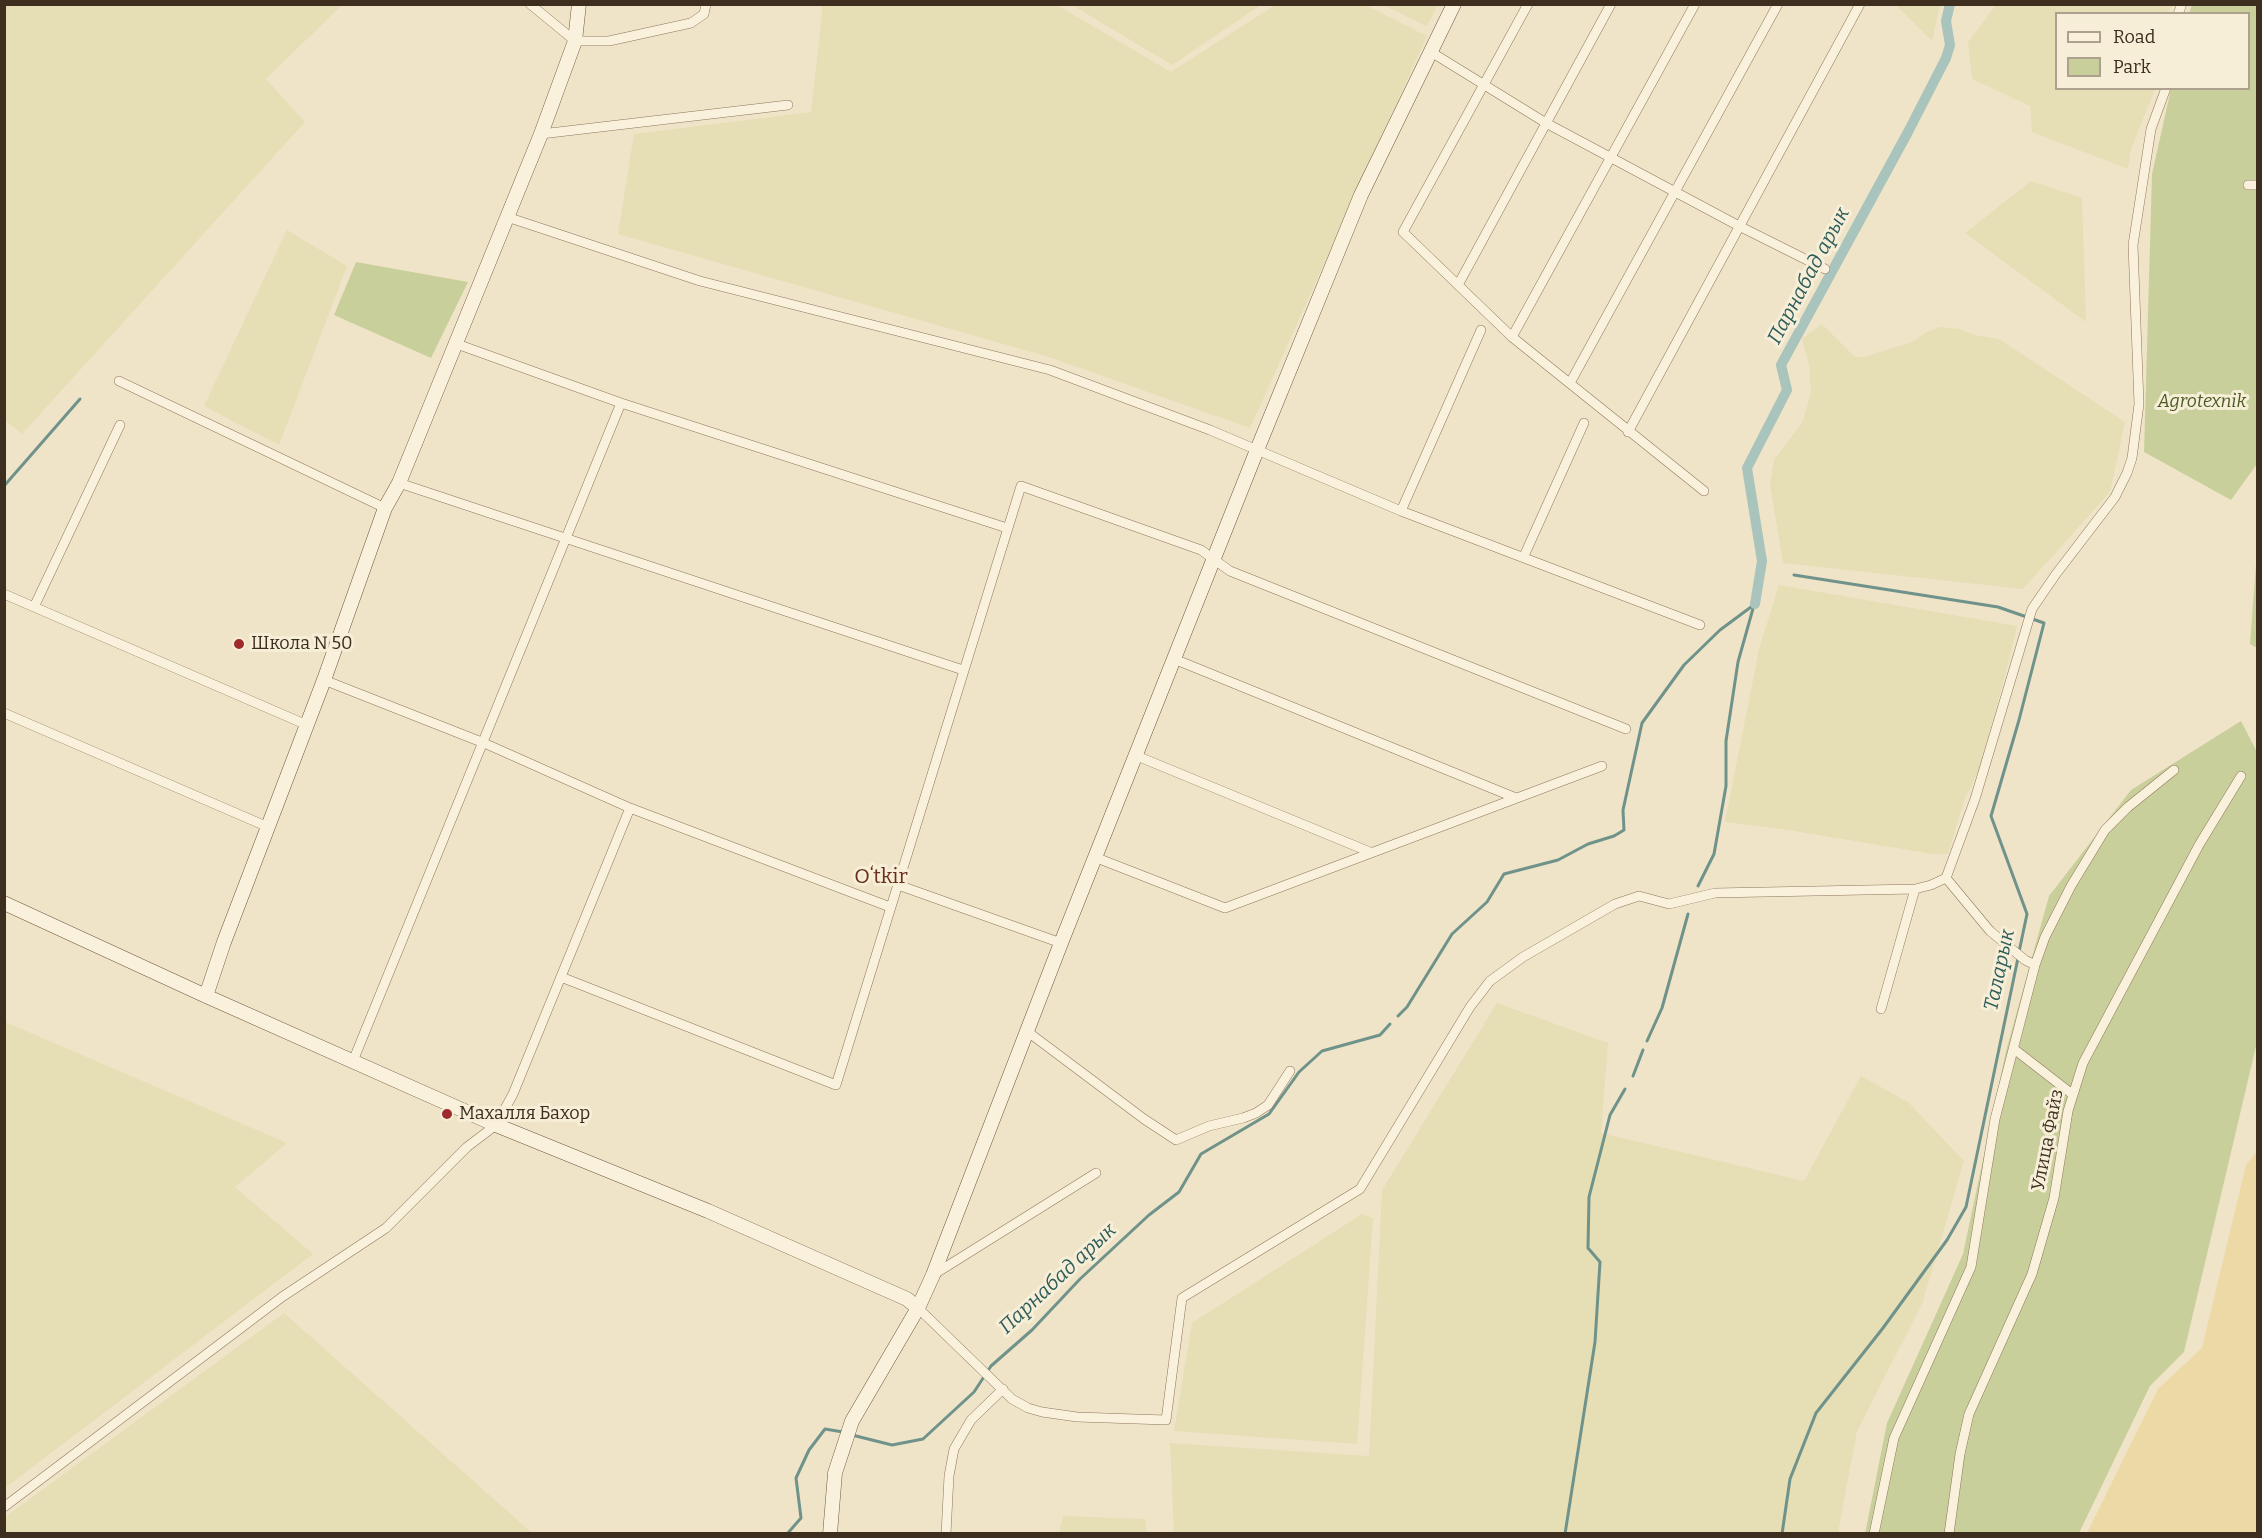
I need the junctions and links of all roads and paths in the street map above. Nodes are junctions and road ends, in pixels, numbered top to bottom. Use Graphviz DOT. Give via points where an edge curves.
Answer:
graph roads {
  1 [pos="530,4"];
  2 [pos="579,4"];
  3 [pos="706,4"];
  4 [pos="1454,4"];
  5 [pos="1528,4"];
  6 [pos="1611,4"];
  7 [pos="1695,4"];
  8 [pos="1778,4"];
  9 [pos="1860,4"];
  10 [pos="575,41"];
  11 [pos="1431,52"];
  12 [pos="1484,86"];
  13 [pos="2165,90"];
  14 [pos="788,105"];
  15 [pos="1546,123"];
  16 [pos="541,134"];
  17 [pos="1610,158"];
  18 [pos="1675,191"];
  19 [pos="507,217"];
  20 [pos="1739,226"];
  21 [pos="1825,269"];
  22 [pos="1458,285"];
  23 [pos="1481,330"];
  24 [pos="1512,337"];
  25 [pos="454,343"];
  26 [pos="119,381"];
  27 [pos="1570,383"];
  28 [pos="621,403"];
  29 [pos="1584,423"];
  30 [pos="120,425"];
  31 [pos="1628,432"];
  32 [pos="1257,450"];
  33 [pos="399,483"];
  34 [pos="1704,491"];
  35 [pos="386,508"];
  36 [pos="1401,510"];
  37 [pos="1007,528"];
  38 [pos="567,537"];
  39 [pos="1524,556"];
  40 [pos="1214,560"];
  41 [pos="4,594"];
  42 [pos="34,607"];
  43 [pos="1700,625"];
  44 [pos="1174,659"];
  45 [pos="963,670"];
  46 [pos="324,680"];
  47 [pos="4,713"];
  48 [pos="308,725"];
  49 [pos="1626,729"];
  50 [pos="484,743"];
  51 [pos="1137,756"];
  52 [pos="1602,766"];
  53 [pos="2174,770"];
  54 [pos="2241,776"];
  55 [pos="1516,798"];
  56 [pos="630,808"];
  57 [pos="268,827"];
  58 [pos="1370,852"];
  59 [pos="1096,858"];
  60 [pos="1946,878"];
  61 [pos="898,885"];
  62 [pos="1915,889"];
  63 [pos="4,903"];
  64 [pos="890,907"];
  65 [pos="1061,943"];
  66 [pos="2035,965"];
  67 [pos="561,977"];
  68 [pos="206,996"];
  69 [pos="1881,1009"];
  70 [pos="1028,1032"];
  71 [pos="2014,1049"];
  72 [pos="353,1061"];
  73 [pos="1290,1071"];
  74 [pos="2072,1094"];
  75 [pos="496,1125"];
  76 [pos="1096,1173"];
  77 [pos="933,1275"];
  78 [pos="918,1308"];
  79 [pos="1003,1389"];
  80 [pos="4,1507"];
  81 [pos="830,1533"];
  82 [pos="946,1533"];
  83 [pos="1874,1533"];
  84 [pos="1949,1533"];
  1 -- 10 [label="street"];
  2 -- 10 [label="street"];
  3 -- 10 [label="street" via="704,14 691,23 609,41"];
  4 -- 11 [label="street"];
  5 -- 12 [label="street"];
  6 -- 15 [label="street"];
  7 -- 17 [label="street"];
  8 -- 18 [label="street"];
  9 -- 20 [label="street"];
  10 -- 16 [label="street"];
  11 -- 12 [label="street"];
  11 -- 32 [label="street" via="1361,195"];
  12 -- 15 [label="street"];
  12 -- 22 [label="street" via="1403,232"];
  13 -- 60 [label="street" via="2151,129 2133,245 2139,404 2132,458 2115,497 2032,609 1975,799"];
  14 -- 16 [label="street"];
  15 -- 17 [label="street"];
  15 -- 22 [label="street"];
  16 -- 19 [label="street"];
  17 -- 18 [label="street"];
  17 -- 24 [label="street"];
  18 -- 20 [label="street"];
  18 -- 27 [label="street"];
  19 -- 25 [label="street"];
  19 -- 32 [label="street" via="700,280 1050,370"];
  20 -- 21 [label="street"];
  20 -- 31 [label="street"];
  22 -- 24 [label="street"];
  23 -- 36 [label="street"];
  24 -- 27 [label="street"];
  25 -- 28 [label="street"];
  25 -- 33 [label="street"];
  26 -- 35 [label="street"];
  27 -- 31 [label="street"];
  28 -- 37 [label="street"];
  28 -- 38 [label="street"];
  29 -- 39 [label="street"];
  30 -- 42 [label="street"];
  31 -- 34 [label="street"];
  32 -- 36 [label="street"];
  32 -- 40 [label="street"];
  33 -- 35 [label="street"];
  33 -- 38 [label="street"];
  35 -- 46 [label="street"];
  36 -- 39 [label="street"];
  37 -- 40 [label="street" via="1021,486 1201,549"];
  37 -- 45 [label="street"];
  38 -- 45 [label="street"];
  38 -- 50 [label="street"];
  39 -- 43 [label="street"];
  40 -- 44 [label="street"];
  40 -- 49 [label="street" via="1230,571"];
  41 -- 42 [label="street"];
  42 -- 48 [label="street"];
  44 -- 51 [label="street"];
  44 -- 55 [label="street"];
  45 -- 61 [label="street"];
  46 -- 48 [label="street"];
  46 -- 50 [label="street"];
  47 -- 57 [label="street"];
  48 -- 57 [label="street"];
  50 -- 56 [label="street"];
  50 -- 72 [label="street"];
  51 -- 58 [label="street"];
  51 -- 59 [label="street"];
  52 -- 55 [label="street"];
  53 -- 66 [label="street" via="2105,830 2071,886"];
  54 -- 74 [label="street, Улица Файз" via="2133,966 2083,1063"];
  55 -- 58 [label="street"];
  56 -- 64 [label="street"];
  56 -- 67 [label="street"];
  57 -- 68 [label="street"];
  58 -- 59 [label="street" via="1225,908"];
  59 -- 65 [label="street"];
  60 -- 62 [label="street"];
  60 -- 66 [label="street" via="1990,931"];
  61 -- 64 [label="street"];
  61 -- 65 [label="street"];
  62 -- 69 [label="street"];
  62 -- 79 [label="street" via="1715,894 1669,904 1639,896 1615,904 1523,957 1490,981 1454,1032 1360,1189 1182,1298 1166,1420 1042,1412 1019,1404"];
  63 -- 68 [label="street"];
  64 -- 67 [label="street" via="836,1085"];
  65 -- 70 [label="street"];
  66 -- 71 [label="street"];
  67 -- 75 [label="street" via="513,1094"];
  68 -- 72 [label="street"];
  70 -- 73 [label="street" via="1176,1140 1256,1113 1268,1105"];
  70 -- 77 [label="street"];
  71 -- 74 [label="street"];
  71 -- 83 [label="street" via="1995,1119 1971,1267 1894,1438"];
  72 -- 75 [label="street"];
  74 -- 84 [label="street, Улица Файз" via="2054,1198 2032,1274 1969,1414"];
  75 -- 78 [label="street" via="708,1211 907,1299"];
  75 -- 80 [label="street" via="467,1146 386,1228 282,1297"];
  76 -- 77 [label="street"];
  77 -- 78 [label="street"];
  78 -- 79 [label="street"];
  78 -- 81 [label="street" via="852,1421 843,1444 835,1473"];
  79 -- 82 [label="street" via="971,1420 954,1449"];
}
